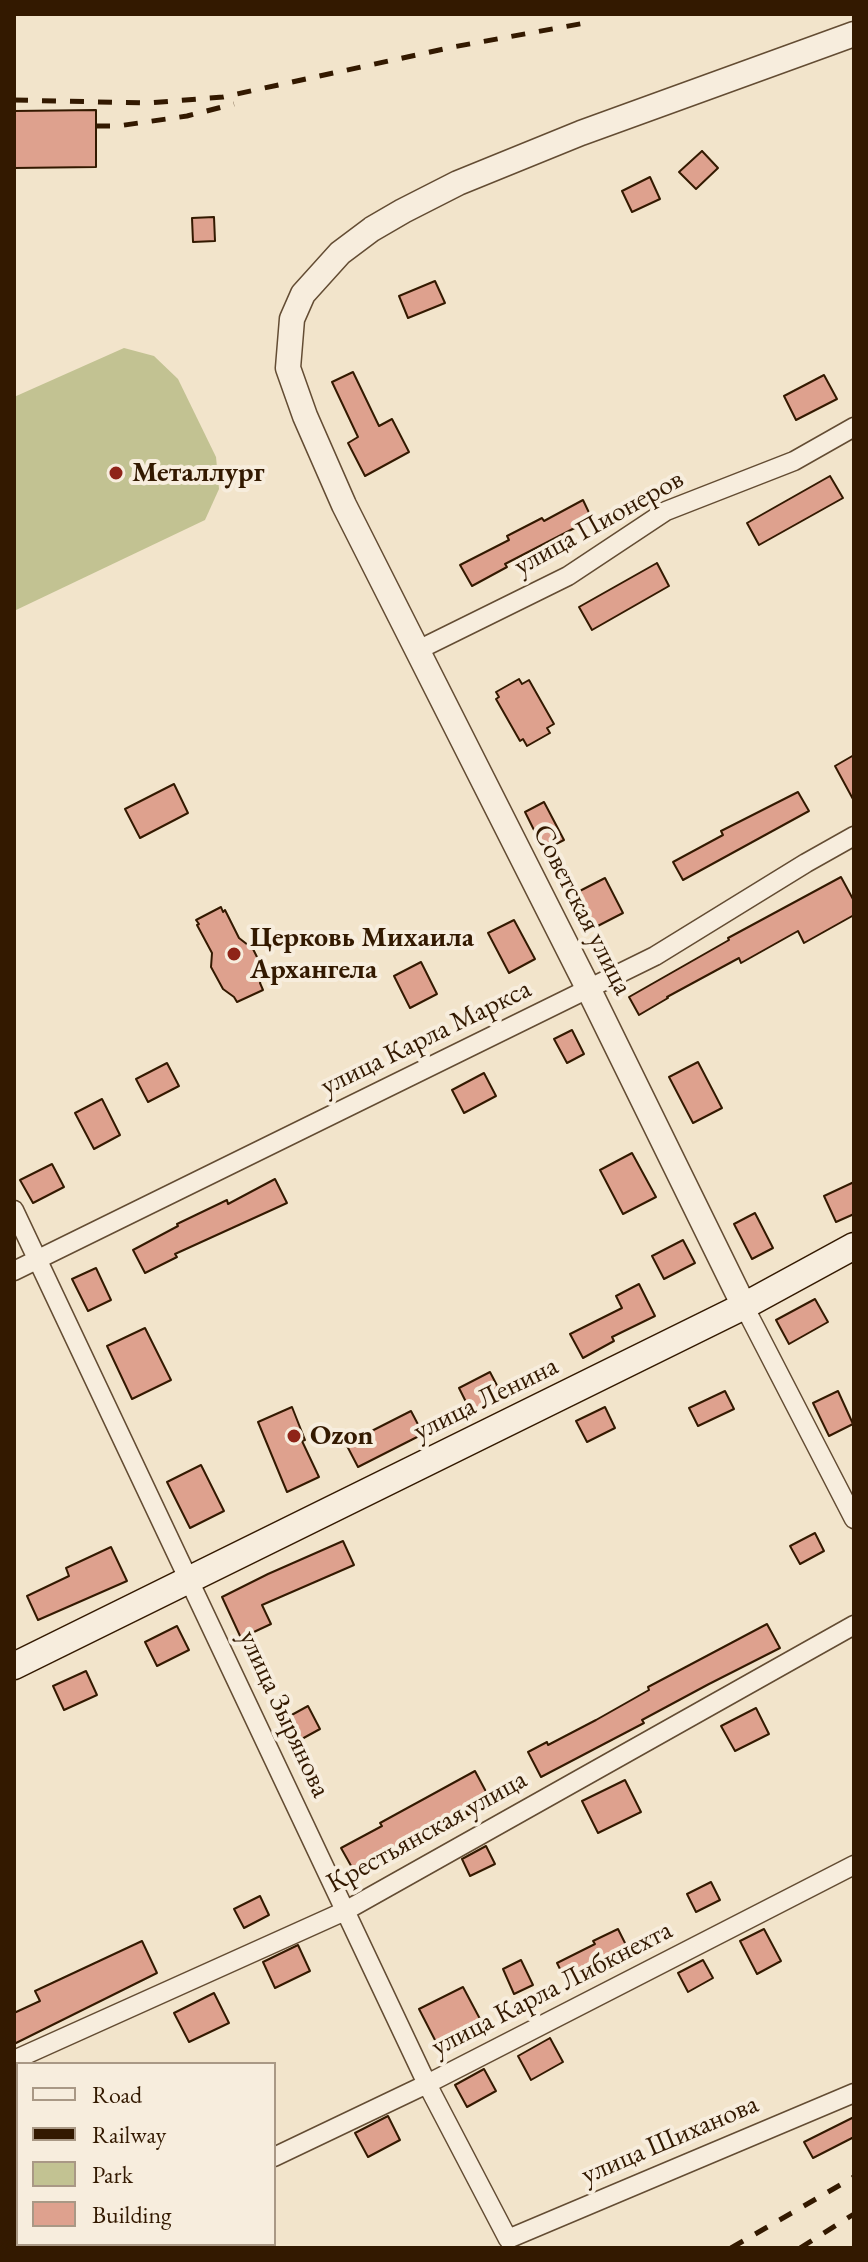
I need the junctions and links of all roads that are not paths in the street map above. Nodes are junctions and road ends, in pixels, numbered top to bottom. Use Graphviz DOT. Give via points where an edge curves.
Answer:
graph roads {
  1 [pos="854,34"];
  2 [pos="854,427"];
  3 [pos="416,651"];
  4 [pos="854,836"];
  5 [pos="588,988"];
  6 [pos="14,1210"];
  7 [pos="854,1246"];
  8 [pos="38,1259"];
  9 [pos="14,1271"];
  10 [pos="744,1306"];
  11 [pos="854,1519"];
  12 [pos="191,1581"];
  13 [pos="854,1625"];
  14 [pos="14,1666"];
  15 [pos="854,1865"];
  16 [pos="345,1911"];
  17 [pos="14,2060"];
  18 [pos="427,2084"];
  19 [pos="854,2093"];
  20 [pos="276,2156"];
  21 [pos="508,2239"];
  1 -- 3 [label="street, Советская улица" via="458,183 372,229 340,253 303,294 292,319 288,368 344,505"];
  2 -- 3 [label="street, улица Пионеров" via="794,461 666,511 568,576"];
  3 -- 5 [label="street, Советская улица"];
  4 -- 5 [label="street, улица Карла Маркса" via="655,956"];
  5 -- 8 [label="street, улица Карла Маркса"];
  5 -- 10 [label="street, Советская улица"];
  6 -- 8 [label="street, улица Зырянова"];
  7 -- 10 [label="main road, улица Ленина"];
  8 -- 9 [label="street, улица Карла Маркса"];
  8 -- 12 [label="street, улица Зырянова"];
  10 -- 11 [label="street, Советская улица"];
  10 -- 12 [label="main road, улица Ленина"];
  12 -- 14 [label="main road, улица Ленина"];
  12 -- 16 [label="street, улица Зырянова"];
  13 -- 16 [label="street, Крестьянская улица"];
  15 -- 18 [label="street, улица Карла Либкнехта"];
  16 -- 17 [label="street, Крестьянская улица"];
  16 -- 18 [label="street, улица Зырянова"];
  18 -- 20 [label="street, улица Карла Либкнехта"];
  18 -- 21 [label="street, улица Зырянова"];
  19 -- 21 [label="street, улица Шиханова"];
}
